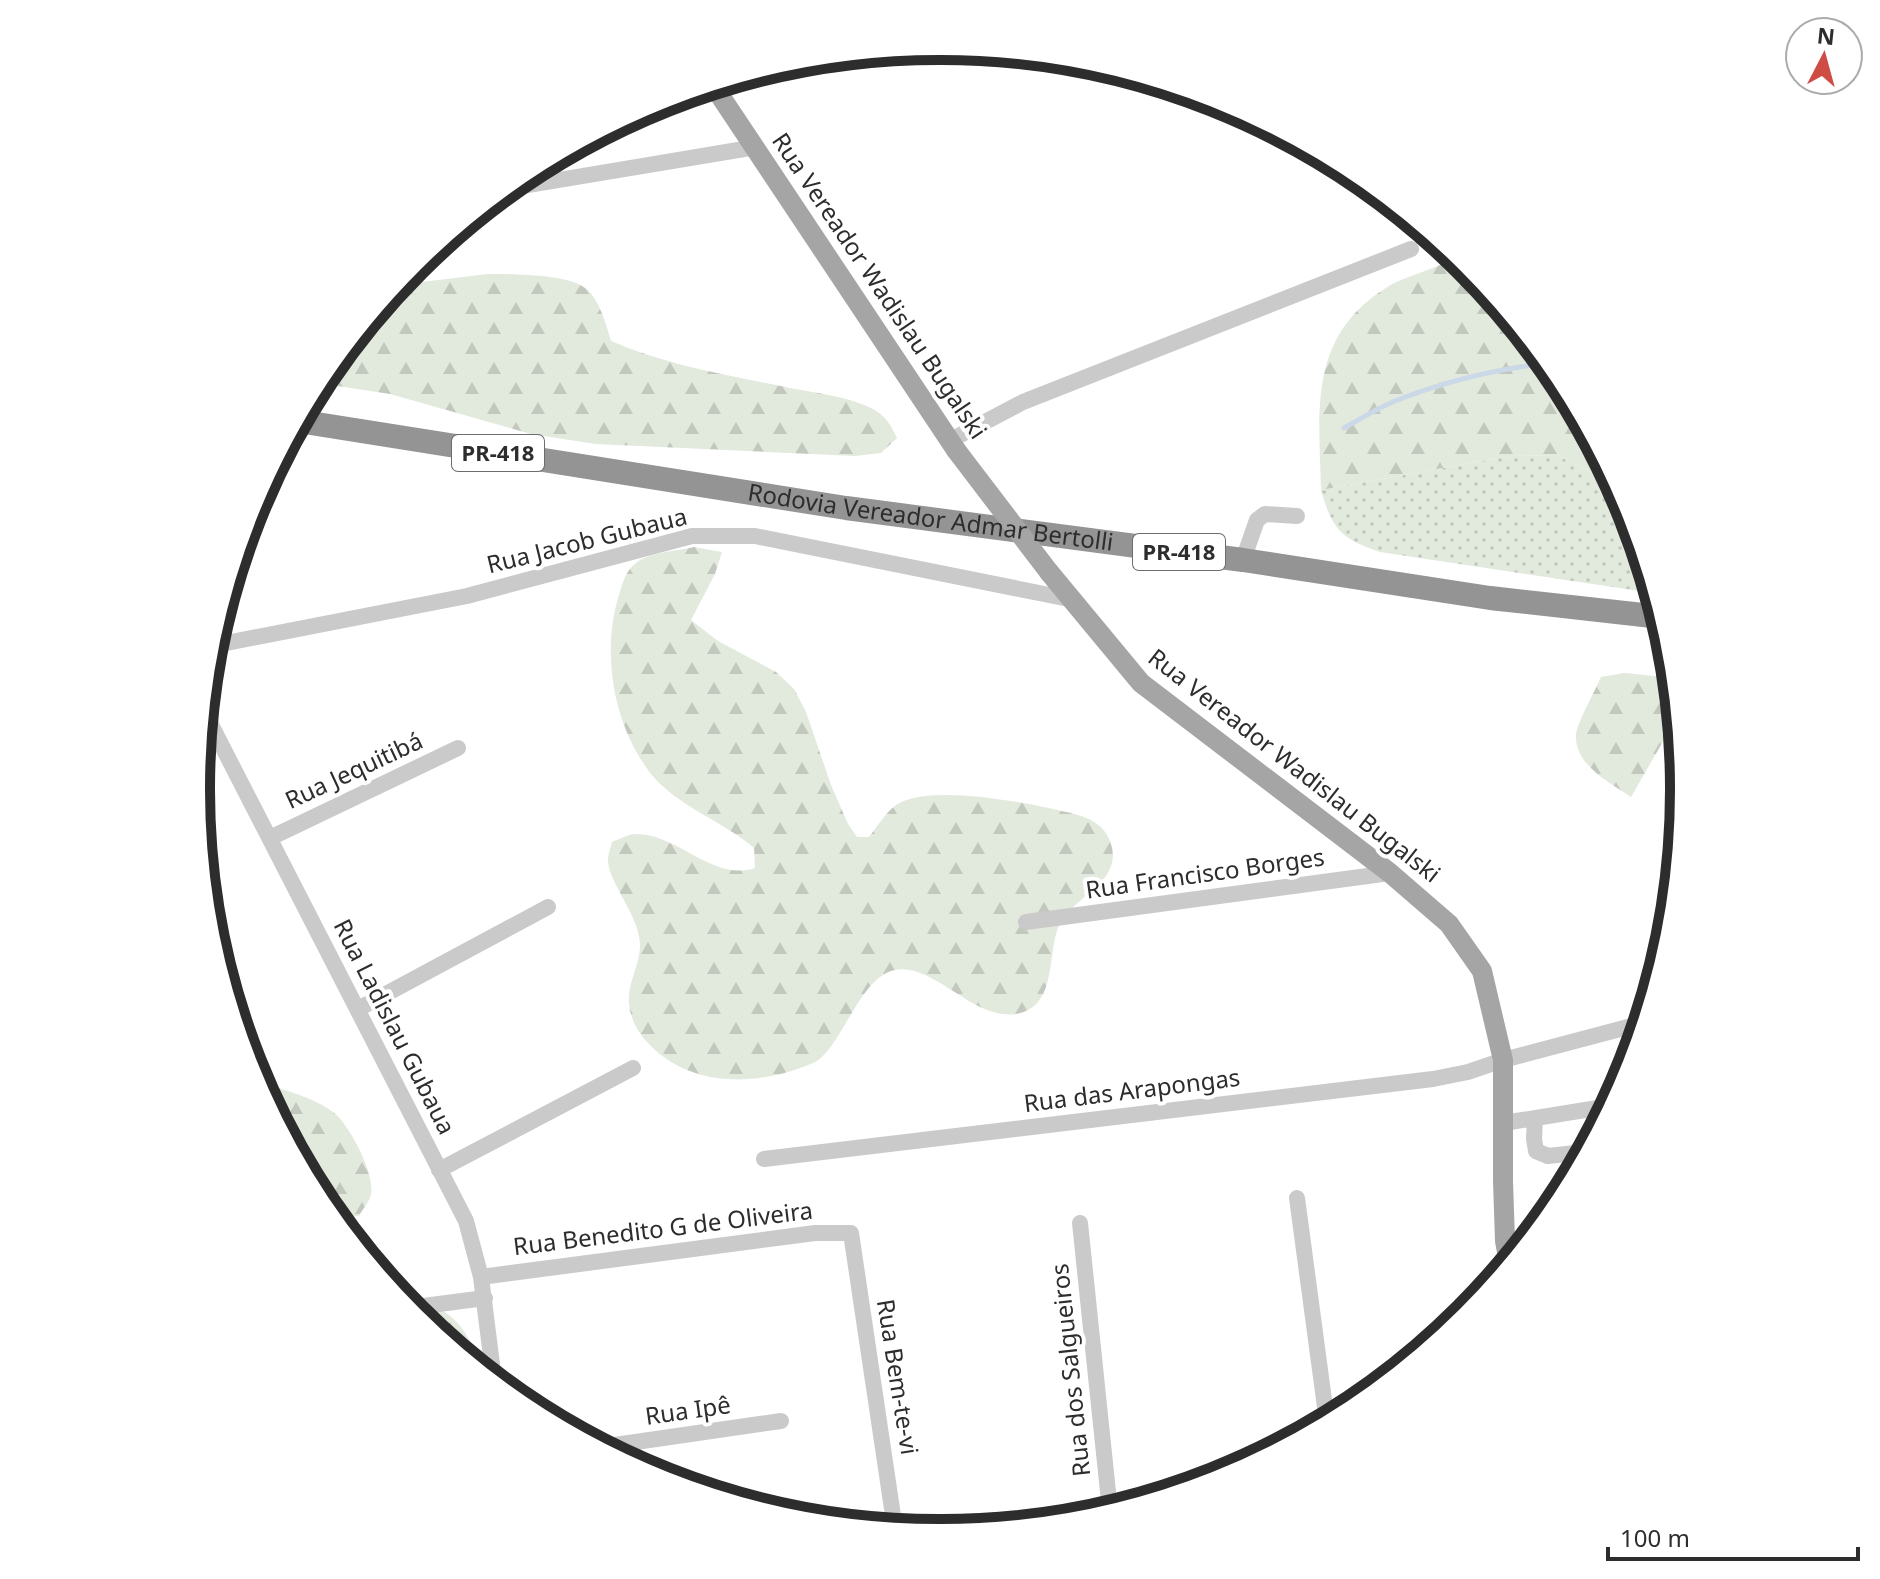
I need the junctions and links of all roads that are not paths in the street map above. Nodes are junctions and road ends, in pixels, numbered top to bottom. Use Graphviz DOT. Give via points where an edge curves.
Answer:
graph roads {
  1 [pos="720,95"];
  2 [pos="756,147"];
  3 [pos="533,184"];
  4 [pos="1411,249"];
  5 [pos="309,423"];
  6 [pos="952,446"];
  7 [pos="1297,516"];
  8 [pos="1243,560"];
  9 [pos="1069,599"];
  10 [pos="1648,616"];
  11 [pos="226,643"];
  12 [pos="213,729"];
  13 [pos="458,748"];
  14 [pos="270,838"];
  15 [pos="1390,873"];
  16 [pos="548,907"];
  17 [pos="1026,922"];
  18 [pos="358,1009"];
  19 [pos="1630,1026"];
  20 [pos="1503,1060"];
  21 [pos="633,1068"];
  22 [pos="1596,1108"];
  23 [pos="1535,1118"];
  24 [pos="1504,1123"];
  25 [pos="1572,1153"];
  26 [pos="764,1159"];
  27 [pos="439,1170"];
  28 [pos="1297,1198"];
  29 [pos="1080,1223"];
  30 [pos="851,1233"];
  31 [pos="1506,1249"];
  32 [pos="481,1277"];
  33 [pos="485,1298"];
  34 [pos="425,1306"];
  35 [pos="492,1365"];
  36 [pos="1325,1408"];
  37 [pos="781,1421"];
  38 [pos="618,1445"];
  39 [pos="1109,1499"];
  40 [pos="893,1517"];
  1 -- 2 [label="main road, Rua Vereador Wadislau Bugalski"];
  2 -- 3 [label="street"];
  2 -- 6 [label="main road, Rua Vereador Wadislau Bugalski"];
  4 -- 6 [label="street" via="1023,402"];
  5 -- 8 [label="highway, Rodovia Vereador Admar Bertolli / PR-418" via="846,508"];
  6 -- 9 [label="main road, Rua Vereador Wadislau Bugalski, bridge"];
  7 -- 8 [label="street" via="1265,514 1257,520"];
  8 -- 10 [label="highway, Rodovia Vereador Admar Bertolli / PR-418" via="1490,598"];
  9 -- 11 [label="street, Rua Jacob Gubaua" via="755,536 692,536 467,596"];
  9 -- 15 [label="main road, Rua Vereador Wadislau Bugalski" via="1141,683"];
  12 -- 14 [label="street, Rua Ladislau Gubaua"];
  13 -- 14 [label="street, Rua Jequitibá"];
  14 -- 18 [label="street, Rua Ladislau Gubaua"];
  15 -- 17 [label="street, Rua Francisco Borges"];
  15 -- 20 [label="main road, Rua Vereador Wadislau Bugalski" via="1449,924 1482,971"];
  16 -- 18 [label="street"];
  18 -- 27 [label="street, Rua Ladislau Gubaua"];
  19 -- 20 [label="street, Rua das Arapongas"];
  20 -- 24 [label="main road, Rua Vereador Wadislau Bugalski"];
  20 -- 26 [label="street, Rua das Arapongas" via="1433,1079"];
  21 -- 27 [label="street"];
  22 -- 23 [label="street"];
  23 -- 24 [label="street"];
  23 -- 25 [label="street" via="1536,1151 1548,1156"];
  24 -- 31 [label="main road, Rua Vereador Wadislau Bugalski"];
  27 -- 32 [label="street, Rua Ladislau Gubaua" via="466,1221"];
  28 -- 36 [label="street"];
  29 -- 39 [label="street, Rua dos Salgueiros"];
  30 -- 32 [label="street, Rua Benedito G de Oliveira" via="815,1233"];
  30 -- 40 [label="street, Rua Bem-te-vi"];
  32 -- 33 [label="street, Rua Ladislau Gubaua"];
  33 -- 34 [label="street"];
  33 -- 35 [label="street, Rua Ladislau Gubaua"];
  37 -- 38 [label="street, Rua Ipê"];
}
